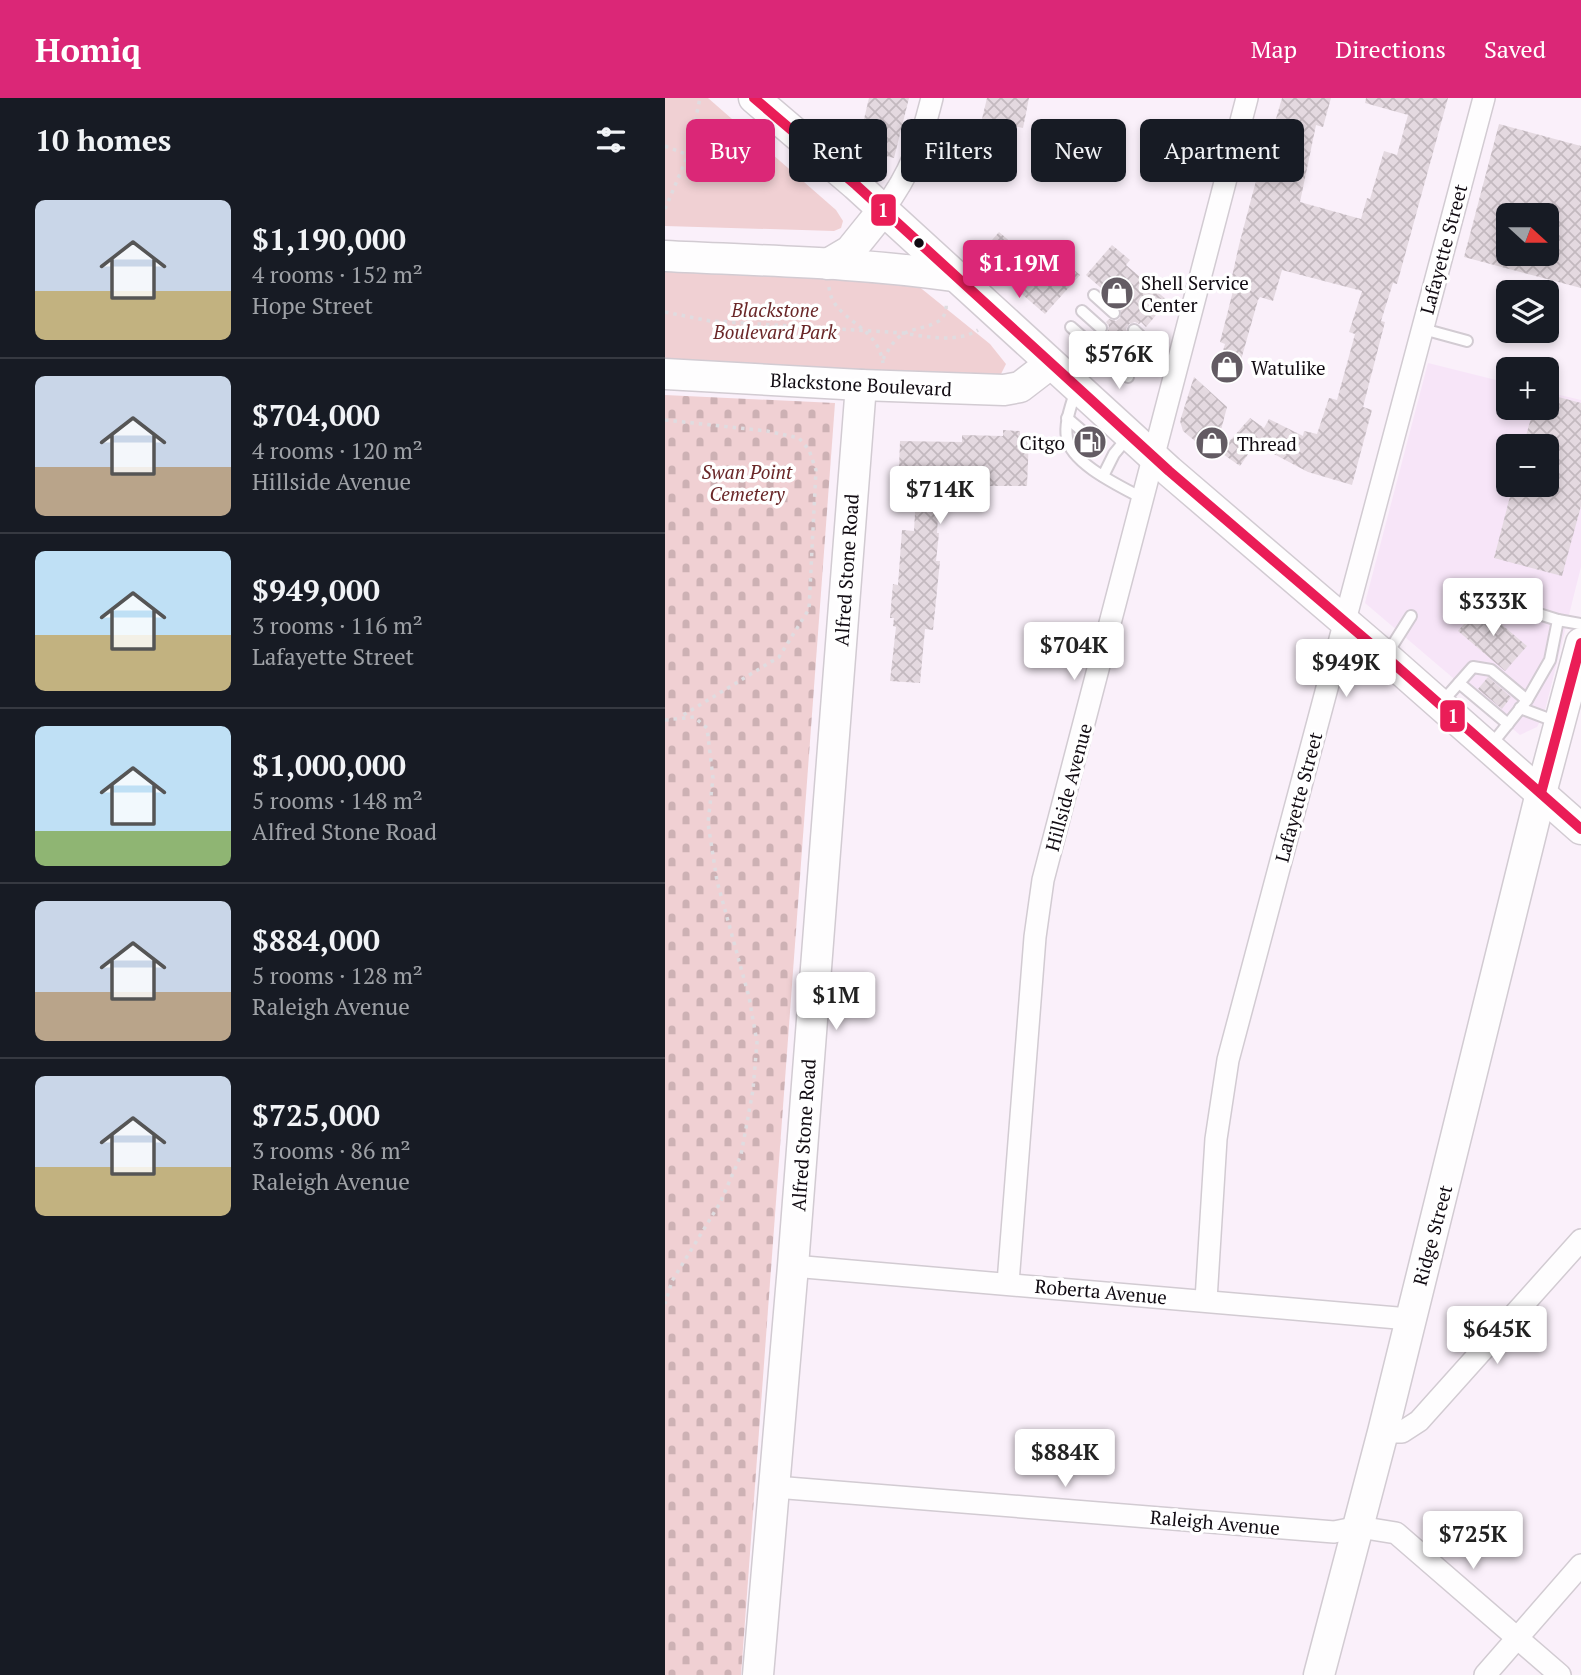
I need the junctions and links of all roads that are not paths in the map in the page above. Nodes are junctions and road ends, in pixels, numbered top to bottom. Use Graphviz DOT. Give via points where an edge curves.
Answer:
graph roads {
  1 [pos="754,98"];
  2 [pos="932,98"];
  3 [pos="1247,98"];
  4 [pos="1484,98"];
  5 [pos="883,209"];
  6 [pos="665,256"];
  7 [pos="828,271"];
  8 [pos="949,288"];
  9 [pos="1094,295"];
  10 [pos="1082,311"];
  11 [pos="1114,313"];
  12 [pos="1071,327"];
  13 [pos="1101,328"];
  14 [pos="1134,330"];
  15 [pos="1423,330"];
  16 [pos="1467,341"];
  17 [pos="1121,344"];
  18 [pos="1153,348"];
  19 [pos="1142,361"];
  20 [pos="1050,364"];
  21 [pos="665,374"];
  22 [pos="1128,377"];
  23 [pos="872,379"];
  24 [pos="1077,388"];
  25 [pos="1067,418"];
  26 [pos="1081,430"];
  27 [pos="1116,448"];
  28 [pos="1154,457"];
  29 [pos="1103,476"];
  30 [pos="1144,499"];
  31 [pos="1504,603"];
  32 [pos="1411,616"];
  33 [pos="1558,620"];
  34 [pos="1344,621"];
  35 [pos="1581,624"];
  36 [pos="1581,643"];
  37 [pos="1385,656"];
  38 [pos="1449,693"];
  39 [pos="1524,704"];
  40 [pos="1560,723"];
  41 [pos="1498,736"];
  42 [pos="1541,793"];
  43 [pos="1581,829"];
  44 [pos="1581,1240"];
  45 [pos="793,1265"];
  46 [pos="1008,1283"];
  47 [pos="1206,1300"];
  48 [pos="1409,1320"];
  49 [pos="1383,1432"];
  50 [pos="775,1487"];
  51 [pos="1359,1527"];
  52 [pos="1581,1565"];
  53 [pos="1518,1639"];
  54 [pos="758,1675"];
  55 [pos="1319,1675"];
  56 [pos="1485,1675"];
  57 [pos="1560,1675"];
  1 -- 5 [label="street"];
  2 -- 5 [label="street" via="909,172"];
  3 -- 28 [label="street, Hillside Avenue"];
  4 -- 15 [label="street, Lafayette Street"];
  5 -- 7 [label="street"];
  5 -- 8 [label="street"];
  6 -- 7 [label="street"];
  7 -- 8 [label="street" via="915,270"];
  8 -- 20 [label="street"];
  9 -- 11 [label="lane"];
  10 -- 13 [label="lane"];
  12 -- 22 [label="lane"];
  14 -- 18 [label="lane"];
  15 -- 16 [label="lane"];
  15 -- 34 [label="street, Lafayette Street"];
  17 -- 19 [label="lane"];
  20 -- 23 [label="street, Blackstone Boulevard" via="1025,384 1004,390"];
  20 -- 24 [label="street"];
  21 -- 23 [label="street, Blackstone Boulevard"];
  23 -- 45 [label="street, Alfred Stone Road"];
  24 -- 25 [label="lane"];
  24 -- 27 [label="street"];
  25 -- 26 [label="lane"];
  25 -- 29 [label="lane" via="1068,444 1079,460"];
  27 -- 28 [label="street"];
  27 -- 29 [label="lane"];
  28 -- 30 [label="street, Hillside Avenue"];
  28 -- 34 [label="street"];
  29 -- 30 [label="lane"];
  30 -- 46 [label="street, Hillside Avenue" via="1038,906"];
  31 -- 33 [label="lane"];
  32 -- 37 [label="lane"];
  33 -- 35 [label="lane"];
  33 -- 39 [label="lane" via="1550,660"];
  34 -- 37 [label="street"];
  34 -- 47 [label="street, Lafayette Street" via="1228,1060 1216,1139"];
  36 -- 40 [label="street, Ridge Street"];
  37 -- 38 [label="street"];
  38 -- 39 [label="lane" via="1473,667 1491,670"];
  38 -- 41 [label="street"];
  38 -- 41 [label="lane" via="1486,704"];
  39 -- 40 [label="lane"];
  39 -- 41 [label="lane"];
  40 -- 42 [label="street, Ridge Street"];
  41 -- 42 [label="street"];
  42 -- 43 [label="street"];
  42 -- 48 [label="street, Ridge Street"];
  44 -- 49 [label="street" via="1419,1421 1402,1432"];
  45 -- 46 [label="street, Roberta Avenue"];
  45 -- 50 [label="street, Alfred Stone Road"];
  46 -- 47 [label="street, Roberta Avenue"];
  47 -- 48 [label="street, Roberta Avenue"];
  48 -- 49 [label="street, Ridge Street"];
  49 -- 51 [label="street, Ridge Street"];
  50 -- 51 [label="street, Raleigh Avenue" via="1335,1532"];
  50 -- 54 [label="street, Alfred Stone Road"];
  51 -- 53 [label="street, Raleigh Avenue" via="1396,1533"];
  51 -- 55 [label="street, Ridge Street"];
  52 -- 53 [label="street"];
  53 -- 56 [label="street"];
  53 -- 57 [label="street, Raleigh Avenue"];
}
